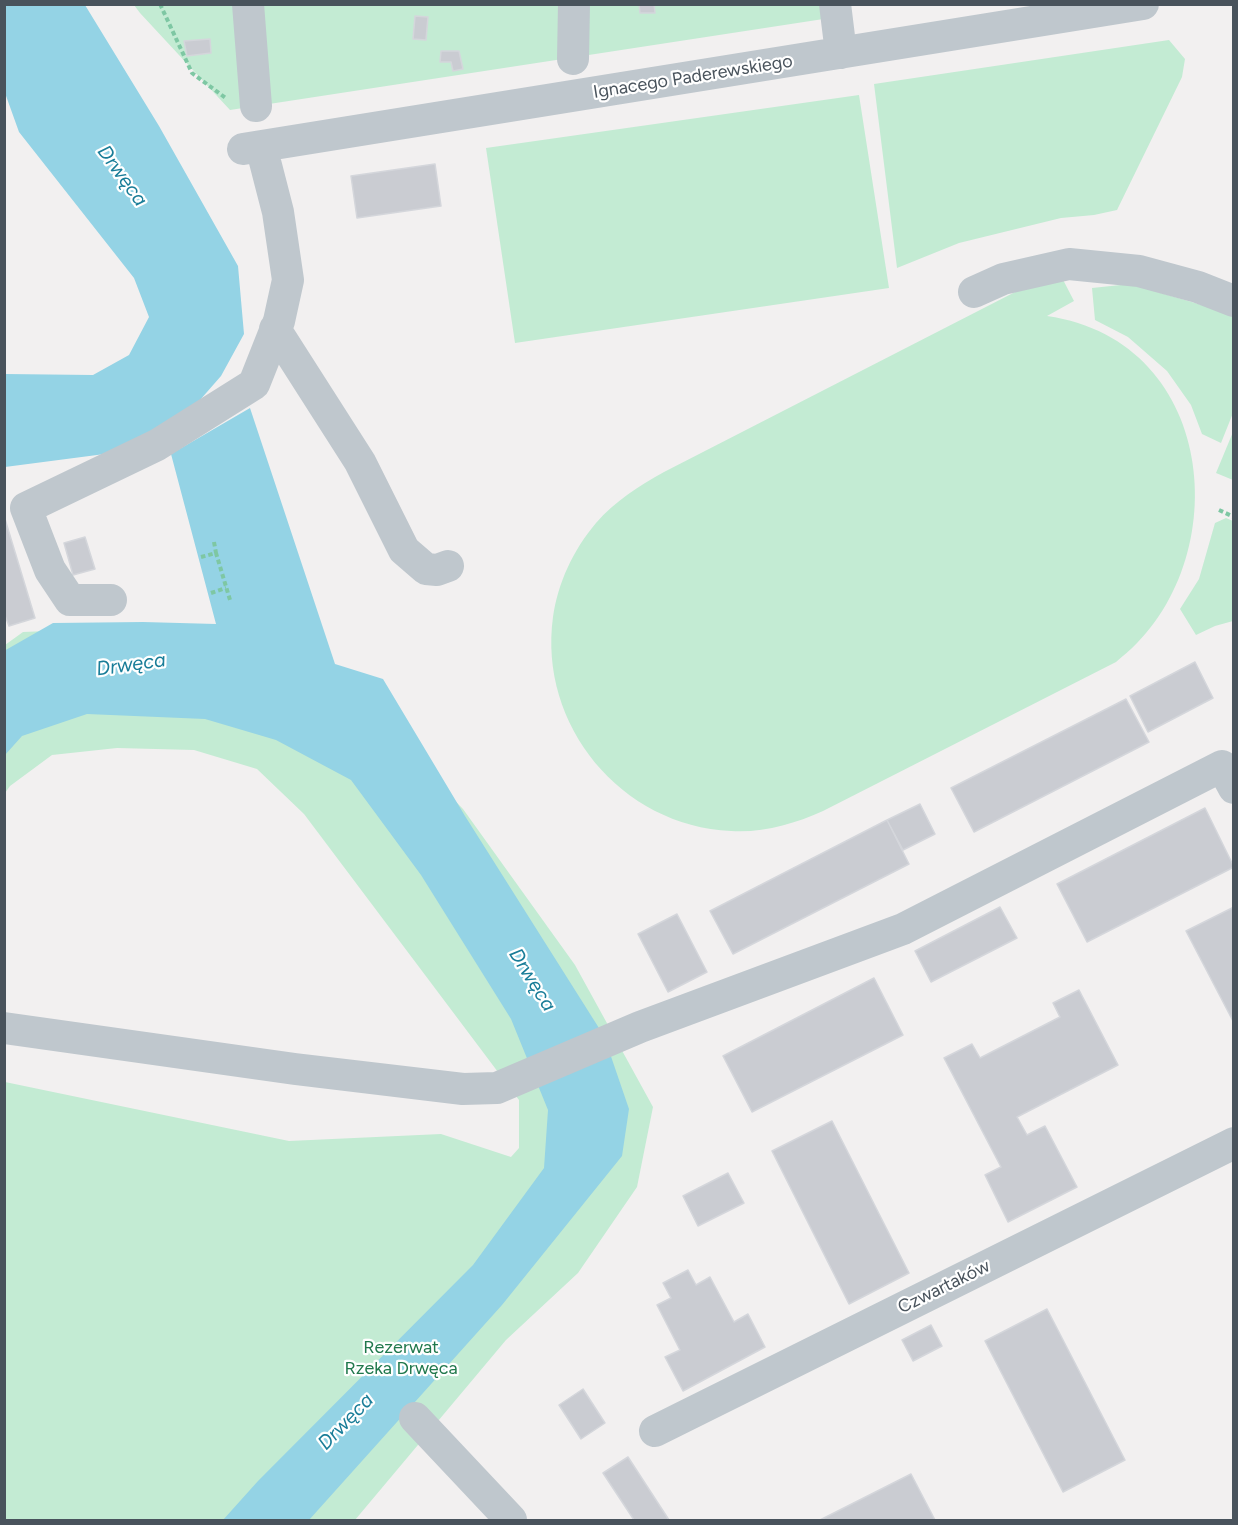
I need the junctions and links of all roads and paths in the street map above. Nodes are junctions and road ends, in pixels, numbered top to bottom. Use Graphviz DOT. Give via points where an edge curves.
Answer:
graph roads {
  1 [pos="160,4"];
  2 [pos="248,4"];
  3 [pos="574,4"];
  4 [pos="835,4"];
  5 [pos="1143,4"];
  6 [pos="841,53"];
  7 [pos="573,59"];
  8 [pos="245,105"];
  9 [pos="974,292"];
  10 [pos="1233,301"];
  11 [pos="275,329"];
  12 [pos="1219,510"];
  13 [pos="1233,517"];
  14 [pos="214,542"];
  15 [pos="216,553"];
  16 [pos="201,557"];
  17 [pos="448,566"];
  18 [pos="226,588"];
  19 [pos="211,594"];
  20 [pos="111,600"];
  21 [pos="230,600"];
  22 [pos="1233,788"];
  23 [pos="4,1028"];
  24 [pos="1233,1143"];
  25 [pos="415,1418"];
  26 [pos="655,1431"];
  27 [pos="511,1521"];
  1 -- 8 [label="path" via="192,72"];
  2 -- 8 [label="street"];
  3 -- 7 [label="street"];
  4 -- 6 [label="street"];
  5 -- 6 [label="street, Ignacego Paderewskiego"];
  6 -- 11 [label="street, Ignacego Paderewskiego" via="252,148 278,212 288,280"];
  9 -- 10 [label="street" via="1003,279 1069,264 1139,271 1198,286"];
  11 -- 17 [label="street" via="360,462 404,550 426,569"];
  11 -- 20 [label="street" via="254,384 157,445 26,508 50,570 70,600"];
  12 -- 13 [label="path"];
  14 -- 15 [label="path"];
  15 -- 16 [label="path"];
  15 -- 18 [label="path"];
  18 -- 19 [label="path"];
  18 -- 21 [label="path"];
  22 -- 23 [label="street" via="1222,766 903,929 640,1027 497,1088 463,1089 296,1069"];
  24 -- 26 [label="street, Czwartaków"];
  25 -- 27 [label="street"];
}
